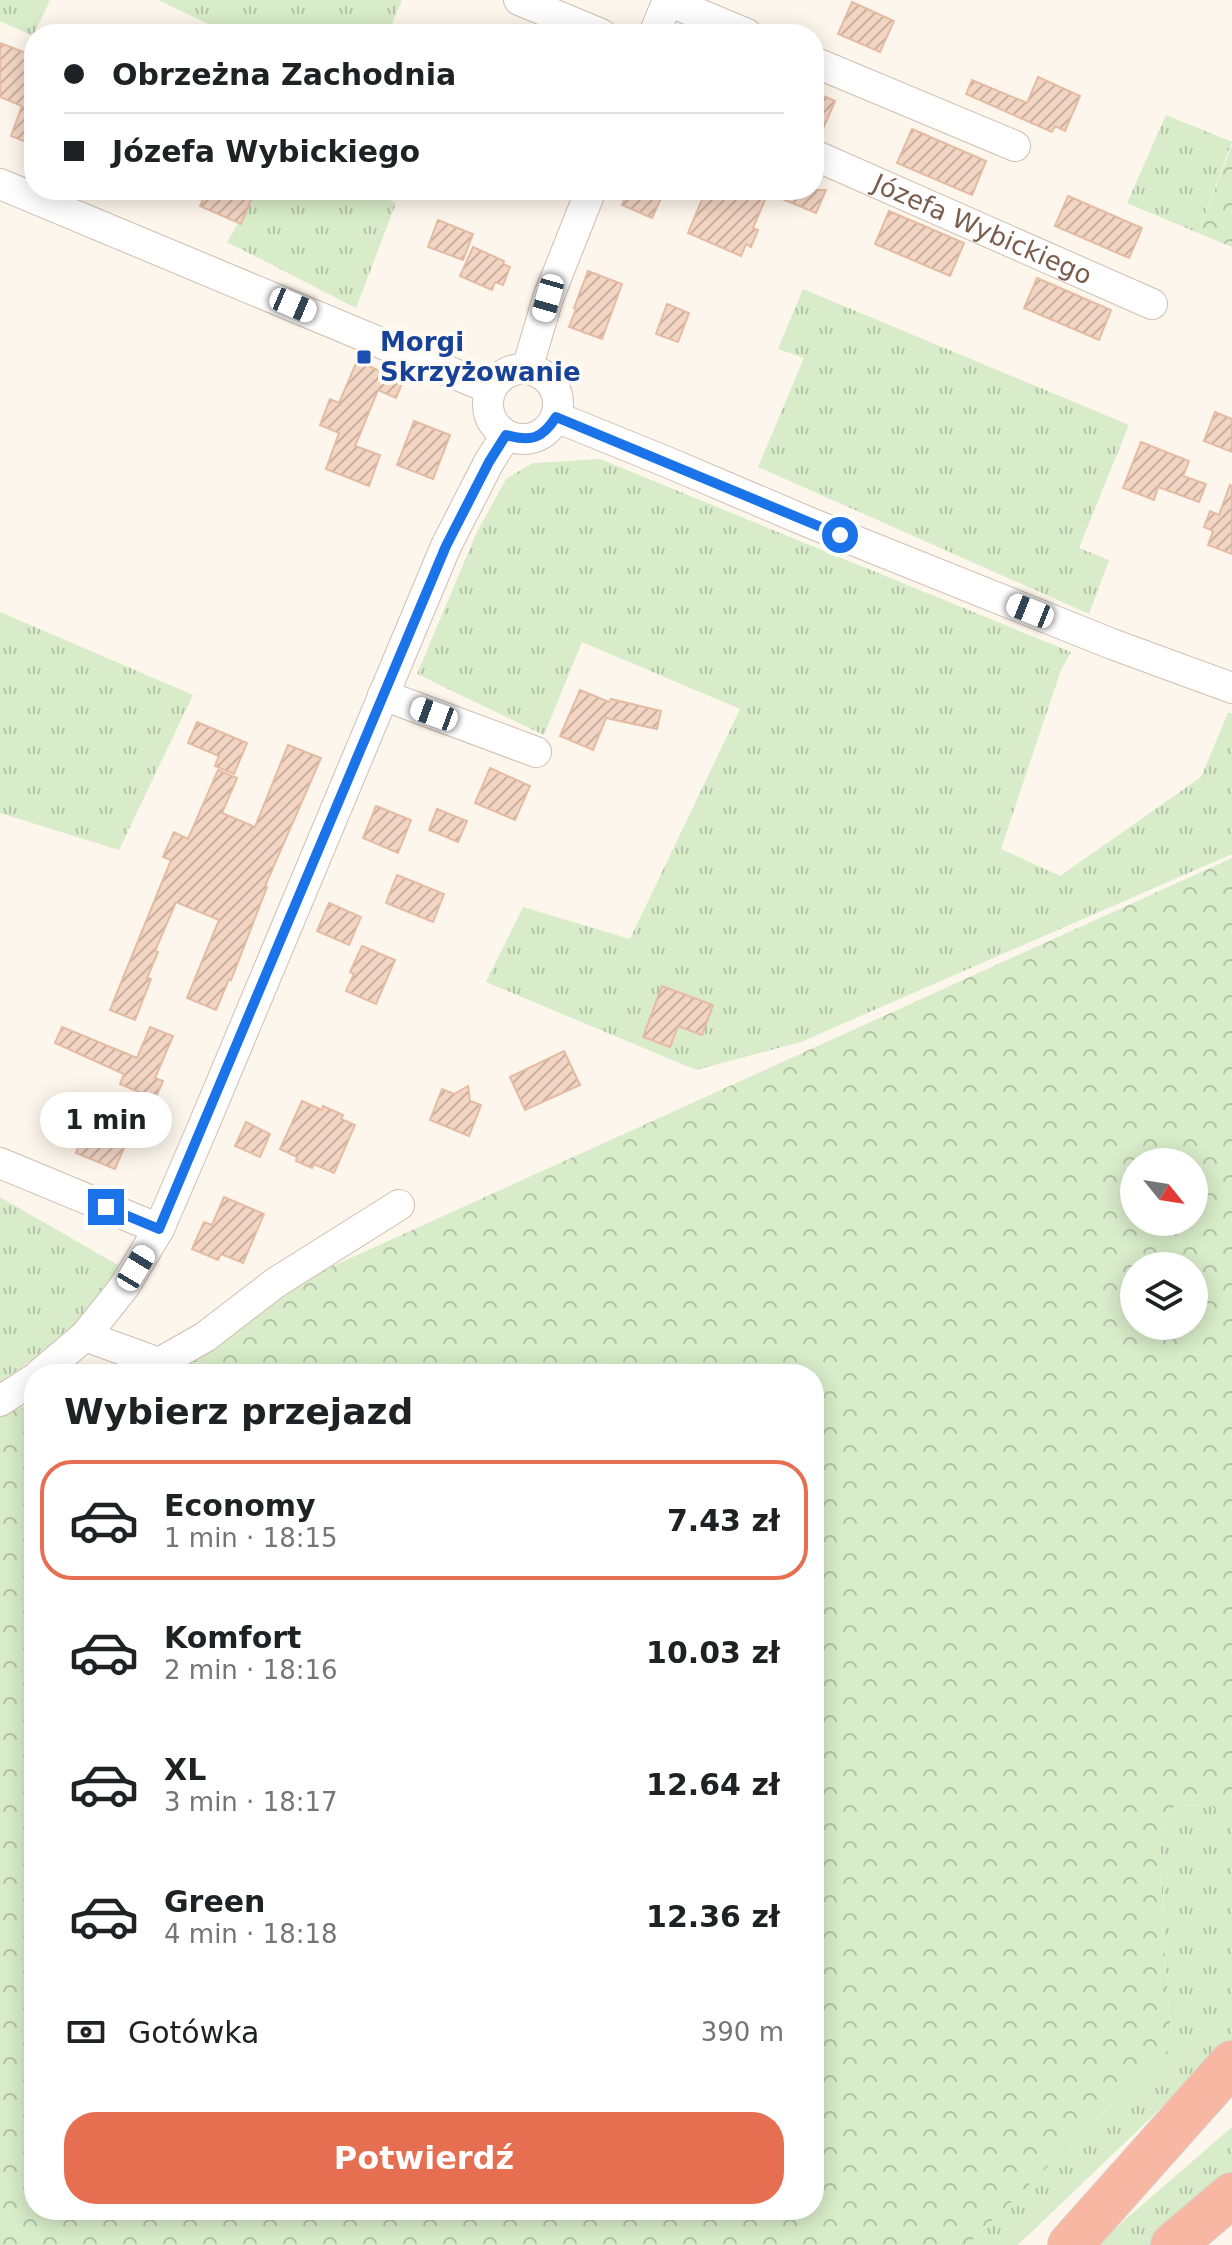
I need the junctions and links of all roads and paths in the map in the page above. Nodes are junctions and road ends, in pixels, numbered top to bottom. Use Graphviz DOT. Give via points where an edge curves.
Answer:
graph roads {
  1 [pos="519,0"];
  2 [pos="668,0"];
  3 [pos="577,24"];
  4 [pos="658,24"];
  5 [pos="724,24"];
  6 [pos="824,66"];
  7 [pos="1015,146"];
  8 [pos="824,159"];
  9 [pos="0,184"];
  10 [pos="24,194"];
  11 [pos="39,200"];
  12 [pos="587,200"];
  13 [pos="1152,304"];
  14 [pos="527,369"];
  15 [pos="491,389"];
  16 [pos="556,417"];
  17 [pos="506,435"];
  18 [pos="1224,682"];
  19 [pos="383,695"];
  20 [pos="536,752"];
  21 [pos="0,1163"];
  22 [pos="399,1205"];
  23 [pos="159,1229"];
  24 [pos="85,1336"];
  25 [pos="52,1364"];
  26 [pos="24,1385"];
  27 [pos="0,1401"];
  28 [pos="1232,2063"];
  29 [pos="1232,2108"];
  30 [pos="1232,2195"];
  31 [pos="1072,2245"];
  32 [pos="1173,2245"];
  1 -- 3 [label="street"];
  2 -- 4 [label="street"];
  2 -- 5 [label="street"];
  6 -- 7 [label="street"];
  8 -- 13 [label="street, Józefa Wybickiego"];
  9 -- 10 [label="street"];
  11 -- 15 [label="street"];
  12 -- 14 [label="street"];
  14 -- 15 [label="street" via="499,378"];
  14 -- 16 [label="street" via="554,386"];
  15 -- 17 [label="street" via="490,416"];
  16 -- 17 [label="street" via="535,437"];
  16 -- 18 [label="street" via="1112,644"];
  17 -- 19 [label="street" via="446,546"];
  19 -- 20 [label="street"];
  19 -- 23 [label="street"];
  21 -- 23 [label="street"];
  22 -- 24 [label="street" via="159,1363"];
  23 -- 24 [label="street" via="124,1287"];
  24 -- 25 [label="street"];
  26 -- 27 [label="street"];
  28 -- 31 [label="highway"];
  29 -- 31 [label="highway"];
  30 -- 32 [label="highway"];
}
